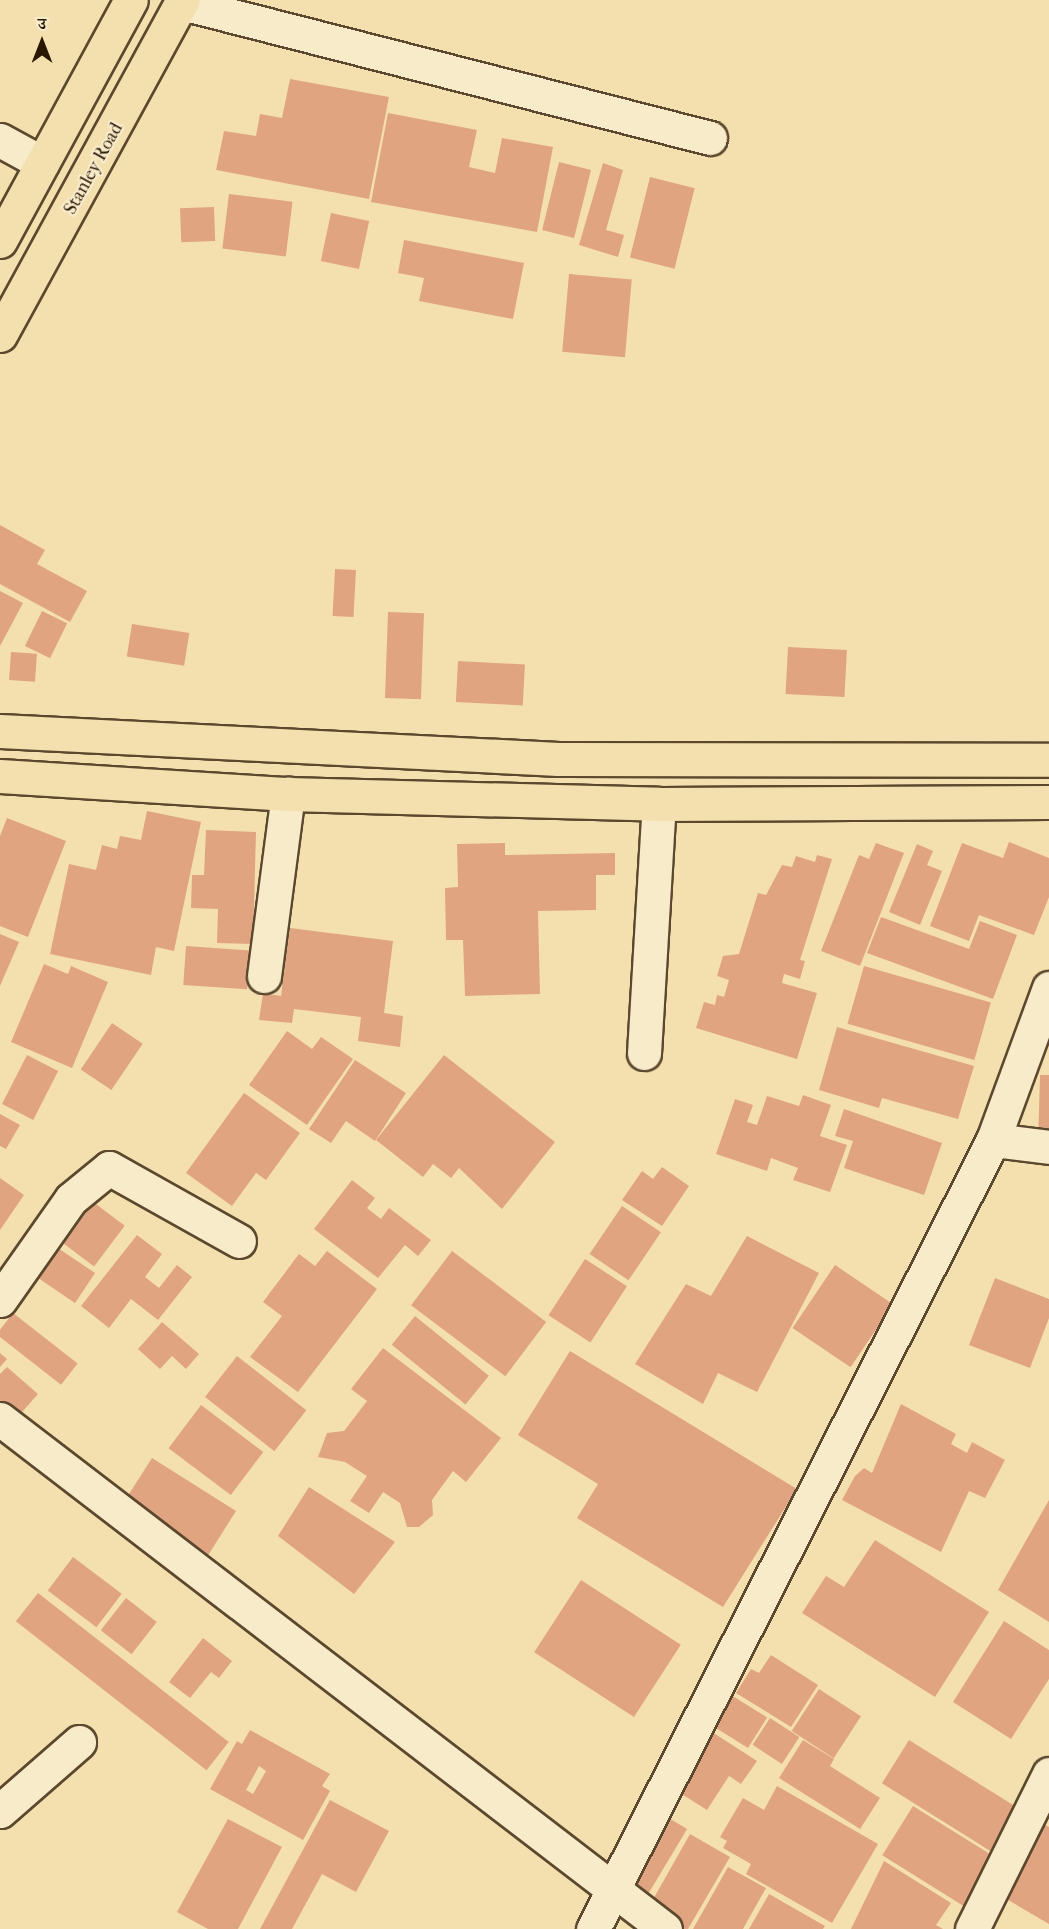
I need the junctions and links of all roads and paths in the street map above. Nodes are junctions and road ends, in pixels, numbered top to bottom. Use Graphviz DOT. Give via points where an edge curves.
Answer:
graph roads {
  1 [pos="131,0"];
  2 [pos="183,2"];
  3 [pos="710,138"];
  4 [pos="0,140"];
  5 [pos="42,163"];
  6 [pos="0,241"];
  7 [pos="0,335"];
  8 [pos="0,731"];
  9 [pos="1049,760"];
  10 [pos="0,776"];
  11 [pos="288,794"];
  12 [pos="1049,802"];
  13 [pos="659,804"];
  14 [pos="264,976"];
  15 [pos="1049,988"];
  16 [pos="644,1053"];
  17 [pos="993,1140"];
  18 [pos="1049,1147"];
  19 [pos="239,1242"];
  20 [pos="0,1300"];
  21 [pos="0,1419"];
  22 [pos="79,1742"];
  23 [pos="1049,1774"];
  24 [pos="0,1811"];
  25 [pos="616,1889"];
  26 [pos="980,1927"];
  27 [pos="592,1929"];
  28 [pos="665,1929"];
  1 -- 5 [label="main road"];
  2 -- 3 [label="street"];
  2 -- 7 [label="main road, Stanley Road"];
  4 -- 5 [label="street"];
  5 -- 6 [label="main road"];
  8 -- 9 [label="main road" via="558,759"];
  10 -- 11 [label="main road"];
  11 -- 13 [label="main road"];
  11 -- 14 [label="street"];
  12 -- 13 [label="main road"];
  13 -- 16 [label="street"];
  15 -- 17 [label="street"];
  17 -- 18 [label="street"];
  17 -- 25 [label="street"];
  19 -- 20 [label="street" via="109,1168 71,1199"];
  21 -- 25 [label="street"];
  22 -- 24 [label="street"];
  23 -- 26 [label="street"];
  25 -- 27 [label="street"];
  25 -- 28 [label="street"];
}
